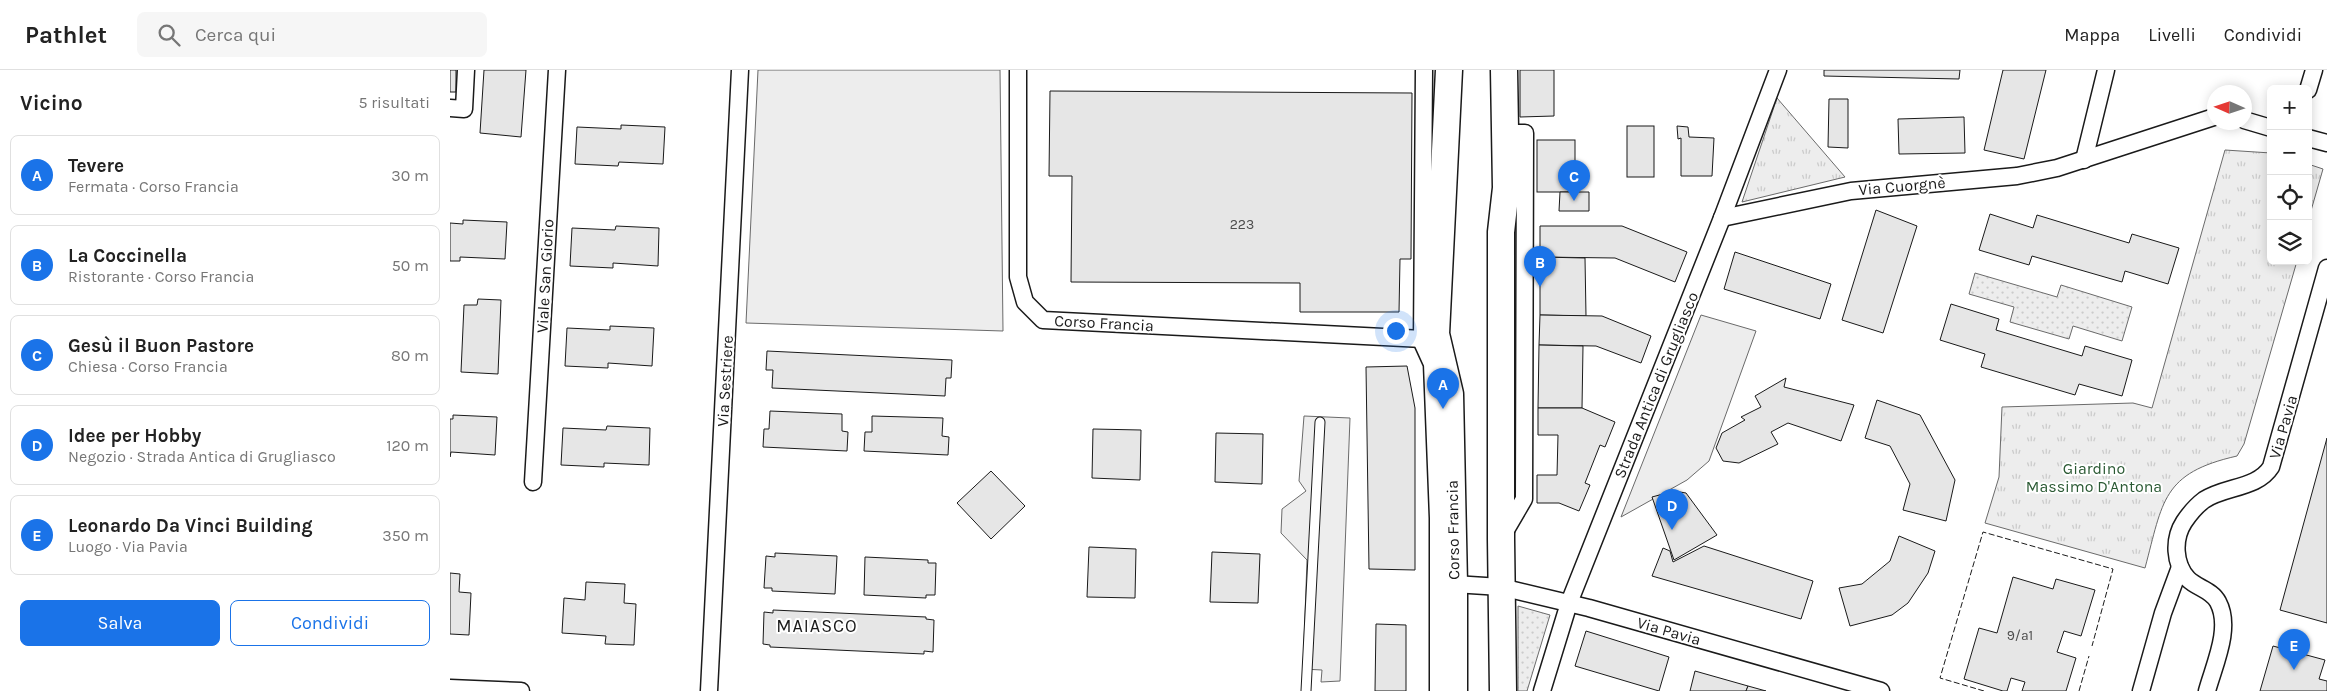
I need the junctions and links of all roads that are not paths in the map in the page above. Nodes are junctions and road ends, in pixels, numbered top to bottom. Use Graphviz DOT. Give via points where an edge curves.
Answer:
graph roads {
  1 [pos="466,70"];
  2 [pos="557,70"];
  3 [pos="740,70"];
  4 [pos="1018,70"];
  5 [pos="1424,70"];
  6 [pos="1449,70"];
  7 [pos="1504,70"];
  8 [pos="2106,70"];
  9 [pos="2314,70"];
  10 [pos="1776,75"];
  11 [pos="2310,85"];
  12 [pos="450,108"];
  13 [pos="2207,119"];
  14 [pos="2252,122"];
  15 [pos="2267,127"];
  16 [pos="2312,139"];
  17 [pos="2327,143"];
  18 [pos="2084,160"];
  19 [pos="1722,218"];
  20 [pos="2327,268"];
  21 [pos="1423,339"];
  22 [pos="1320,422"];
  23 [pos="533,482"];
  24 [pos="2180,567"];
  25 [pos="1454,584"];
  26 [pos="1501,587"];
  27 [pos="1569,603"];
  28 [pos="450,688"];
  29 [pos="521,691"];
  30 [pos="709,691"];
  31 [pos="1306,691"];
  32 [pos="1438,691"];
  33 [pos="1454,691"];
  34 [pos="1503,691"];
  35 [pos="1542,691"];
  36 [pos="1880,691"];
  37 [pos="2141,691"];
  38 [pos="2207,691"];
  1 -- 12 [label="street" via="464,109"];
  2 -- 23 [label="street, Viale San Giorio"];
  3 -- 30 [label="street, Via Sestriere"];
  4 -- 21 [label="street, Corso Francia" via="1018,277 1024,302 1043,320"];
  5 -- 21 [label="street, Corso Francia"];
  6 -- 25 [label="main road, Corso Francia" via="1436,334 1450,394"];
  7 -- 26 [label="main road" via="1506,188 1501,232"];
  8 -- 18 [label="street"];
  9 -- 11 [label="street"];
  10 -- 19 [label="street, Strada Antica di Grugliasco"];
  13 -- 18 [label="street, Via Cuorgnè"];
  14 -- 15 [label="street"];
  16 -- 17 [label="street"];
  18 -- 19 [label="street, Via Cuorgnè" via="2017,176 1851,191"];
  19 -- 27 [label="street, Strada Antica di Grugliasco"];
  20 -- 24 [label="street, Via Pavia" via="2272,467 2257,480 2223,491 2194,508 2182,524 2178,539 2176,552"];
  21 -- 32 [label="street, Corso Francia" via="1432,364 1438,518"];
  22 -- 31 [label="lane"];
  24 -- 37 [label="street, Via Pavia"];
  24 -- 38 [label="street" via="2188,578 2212,594 2222,616 2219,649"];
  25 -- 26 [label="street, Via Pavia"];
  25 -- 33 [label="main road, Corso Francia"];
  26 -- 27 [label="street, Via Pavia"];
  26 -- 34 [label="main road"];
  27 -- 35 [label="street, Strada Antica di Grugliasco"];
  27 -- 36 [label="street, Via Pavia"];
  28 -- 29 [label="street"];
}
